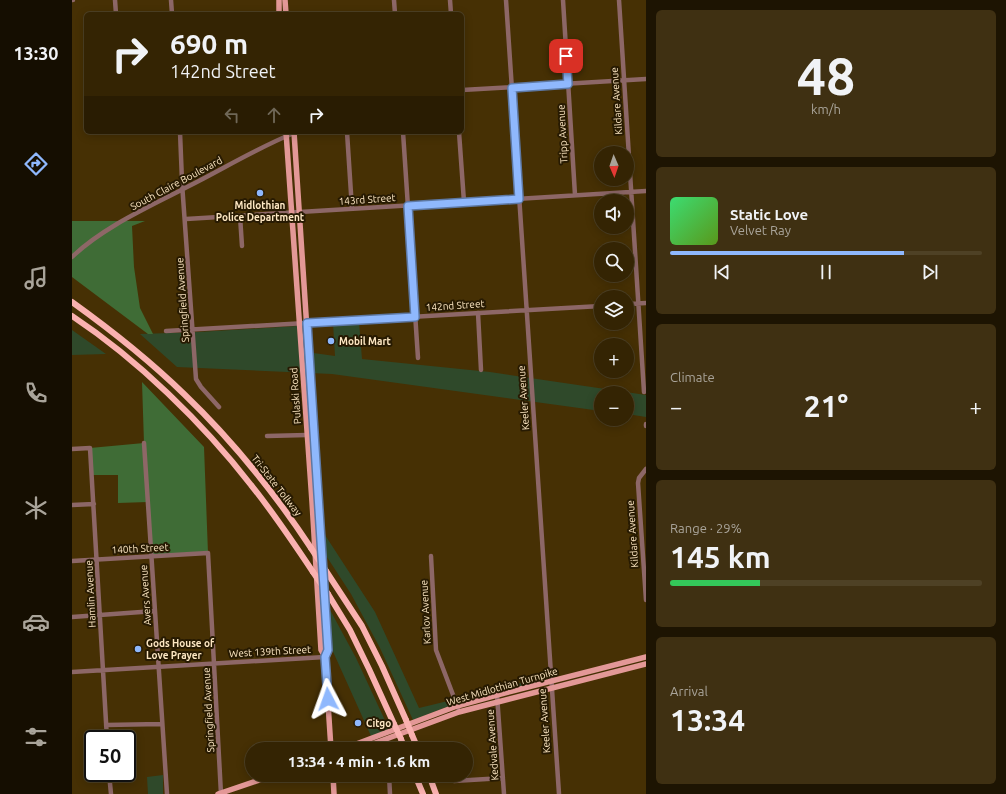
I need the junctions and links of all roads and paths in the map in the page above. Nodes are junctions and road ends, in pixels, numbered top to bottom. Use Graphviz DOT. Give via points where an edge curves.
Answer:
graph roads {
  1 [pos="116,0"];
  2 [pos="171,0"];
  3 [pos="278,0"];
  4 [pos="285,0"];
  5 [pos="394,0"];
  6 [pos="450,0"];
  7 [pos="506,0"];
  8 [pos="562,0"];
  9 [pos="618,0"];
  10 [pos="116,12"];
  11 [pos="172,12"];
  12 [pos="279,12"];
  13 [pos="286,12"];
  14 [pos="395,12"];
  15 [pos="451,12"];
  16 [pos="646,79"];
  17 [pos="624,80"];
  18 [pos="568,84"];
  19 [pos="512,88"];
  20 [pos="464,90"];
  21 [pos="180,134"];
  22 [pos="287,134"];
  23 [pos="294,134"];
  24 [pos="347,134"];
  25 [pos="403,134"];
  26 [pos="459,134"];
  27 [pos="183,190"];
  28 [pos="646,191"];
  29 [pos="631,192"];
  30 [pos="575,196"];
  31 [pos="519,199"];
  32 [pos="464,202"];
  33 [pos="408,206"];
  34 [pos="352,209"];
  35 [pos="296,213"];
  36 [pos="240,216"];
  37 [pos="186,219"];
  38 [pos="242,246"];
  39 [pos="72,257"];
  40 [pos="72,302"];
  41 [pos="646,303"];
  42 [pos="634,304"];
  43 [pos="638,304"];
  44 [pos="594,306"];
  45 [pos="526,310"];
  46 [pos="478,313"];
  47 [pos="72,316"];
  48 [pos="415,317"];
  49 [pos="300,323"];
  50 [pos="307,323"];
  51 [pos="193,329"];
  52 [pos="166,331"];
  53 [pos="418,358"];
  54 [pos="482,370"];
  55 [pos="644,372"];
  56 [pos="644,392"];
  57 [pos="219,407"];
  58 [pos="307,435"];
  59 [pos="267,436"];
  60 [pos="144,443"];
  61 [pos="72,449"];
  62 [pos="646,469"];
  63 [pos="94,504"];
  64 [pos="72,505"];
  65 [pos="208,553"];
  66 [pos="151,556"];
  67 [pos="431,556"];
  68 [pos="97,559"];
  69 [pos="72,561"];
  70 [pos="646,600"];
  71 [pos="155,611"];
  72 [pos="100,615"];
  73 [pos="72,616"];
  74 [pos="325,657"];
  75 [pos="646,657"];
  76 [pos="214,664"];
  77 [pos="646,664"];
  78 [pos="158,667"];
  79 [pos="102,670"];
  80 [pos="72,672"];
  81 [pos="550,681"];
  82 [pos="551,688"];
  83 [pos="497,694"];
  84 [pos="498,701"];
  85 [pos="458,709"];
  86 [pos="162,724"];
  87 [pos="106,725"];
  88 [pos="106,730"];
  89 [pos="331,742"];
  90 [pos="363,742"];
  91 [pos="378,742"];
  92 [pos="402,742"];
  93 [pos="415,742"];
  94 [pos="503,778"];
  95 [pos="473,780"];
  96 [pos="110,782"];
  97 [pos="254,782"];
  98 [pos="333,782"];
  99 [pos="389,782"];
  100 [pos="418,782"];
  101 [pos="432,782"];
  102 [pos="111,794"];
  103 [pos="167,794"];
  104 [pos="220,794"];
  105 [pos="334,794"];
  106 [pos="390,794"];
  107 [pos="423,794"];
  108 [pos="436,794"];
  109 [pos="504,794"];
  110 [pos="558,794"];
  1 -- 10 [label="street"];
  2 -- 11 [label="street"];
  3 -- 12 [label="main road"];
  4 -- 13 [label="main road"];
  5 -- 14 [label="street"];
  6 -- 15 [label="street"];
  7 -- 19 [label="street, Keeler Avenue"];
  8 -- 18 [label="street, Tripp Avenue"];
  9 -- 17 [label="street, Kildare Avenue"];
  16 -- 17 [label="street"];
  17 -- 18 [label="street"];
  17 -- 29 [label="street, Kildare Avenue"];
  18 -- 19 [label="street"];
  18 -- 30 [label="street, Tripp Avenue"];
  19 -- 20 [label="street"];
  19 -- 31 [label="street, Keeler Avenue"];
  21 -- 27 [label="street, Springfield Avenue"];
  22 -- 27 [label="street, South Claire Boulevard"];
  22 -- 35 [label="main road, Pulaski Road"];
  23 -- 35 [label="main road, Pulaski Road"];
  24 -- 34 [label="street"];
  25 -- 33 [label="street"];
  26 -- 32 [label="street"];
  27 -- 37 [label="street, Springfield Avenue"];
  27 -- 39 [label="street, South Claire Boulevard" via="122,222"];
  28 -- 29 [label="street, 143rd Street"];
  29 -- 30 [label="street, 143rd Street"];
  29 -- 43 [label="street, Kildare Avenue"];
  30 -- 31 [label="street, 143rd Street"];
  31 -- 32 [label="street, 143rd Street"];
  31 -- 45 [label="street, Keeler Avenue"];
  32 -- 33 [label="street, 143rd Street"];
  33 -- 34 [label="street, 143rd Street"];
  33 -- 48 [label="street"];
  34 -- 35 [label="street, 143rd Street"];
  35 -- 36 [label="street, 143rd Street"];
  35 -- 49 [label="main road, Pulaski Road"];
  35 -- 50 [label="main road, Pulaski Road"];
  36 -- 37 [label="street, 143rd Street"];
  36 -- 38 [label="street"];
  37 -- 51 [label="street, Springfield Avenue"];
  40 -- 93 [label="highway, Tri-State Tollway, bridge" via="104,325 184,394 263,480 362,626"];
  41 -- 43 [label="street"];
  42 -- 43 [label="street"];
  43 -- 55 [label="street, Kildare Avenue"];
  44 -- 45 [label="street, 142nd Street"];
  45 -- 46 [label="street, 142nd Street"];
  45 -- 81 [label="street, Keeler Avenue"];
  46 -- 48 [label="street, 142nd Street"];
  46 -- 54 [label="street"];
  47 -- 92 [label="highway, Tri-State Tollway, bridge" via="94,331 162,389 217,444 251,484 283,527 350,630"];
  48 -- 50 [label="street, 142nd Street"];
  48 -- 53 [label="street"];
  49 -- 50 [label="street, 142nd Street"];
  49 -- 51 [label="street, 142nd Street"];
  49 -- 58 [label="main road, Pulaski Road"];
  50 -- 74 [label="main road, Pulaski Road" via="328,650"];
  51 -- 52 [label="street, 142nd Street"];
  51 -- 57 [label="street, Springfield Avenue" via="196,379"];
  55 -- 56 [label="street, Kildare Avenue"];
  58 -- 59 [label="street"];
  58 -- 74 [label="main road, Pulaski Road" via="321,650"];
  60 -- 66 [label="street, Avers Avenue"];
  61 -- 63 [label="street, Hamlin Avenue" via="90,448"];
  62 -- 70 [label="street, Kildare Avenue" via="638,478 638,484"];
  63 -- 64 [label="street"];
  63 -- 68 [label="street, Hamlin Avenue"];
  65 -- 66 [label="street, 140th Street"];
  65 -- 76 [label="street, Springfield Avenue"];
  66 -- 68 [label="street, 140th Street"];
  66 -- 71 [label="street, Avers Avenue"];
  67 -- 85 [label="street, Karlov Avenue" via="436,650"];
  68 -- 69 [label="street, 140th Street"];
  68 -- 72 [label="street, Hamlin Avenue"];
  71 -- 72 [label="street"];
  71 -- 78 [label="street, Avers Avenue"];
  72 -- 73 [label="street"];
  72 -- 79 [label="street, Hamlin Avenue"];
  74 -- 76 [label="street, West 139th Street"];
  74 -- 89 [label="main road, Pulaski Road"];
  75 -- 81 [label="main road, West Midlothian Turnpike"];
  76 -- 78 [label="street, West 139th Street"];
  76 -- 104 [label="street, Springfield Avenue"];
  77 -- 82 [label="main road, West Midlothian Turnpike"];
  78 -- 79 [label="street, West 139th Street"];
  78 -- 86 [label="street, Avers Avenue"];
  79 -- 80 [label="street, West 139th Street"];
  79 -- 87 [label="street, Hamlin Avenue"];
  81 -- 82 [label="street, Keeler Avenue"];
  81 -- 83 [label="main road, West Midlothian Turnpike"];
  82 -- 84 [label="main road, West Midlothian Turnpike"];
  82 -- 110 [label="street, Keeler Avenue"];
  83 -- 84 [label="street, Kedvale Avenue"];
  83 -- 85 [label="main road, West Midlothian Turnpike"];
  84 -- 85 [label="main road, West Midlothian Turnpike"];
  84 -- 94 [label="street, Kedvale Avenue"];
  85 -- 90 [label="main road, West Midlothian Turnpike"];
  85 -- 91 [label="main road, West Midlothian Turnpike"];
  86 -- 87 [label="street"];
  86 -- 103 [label="street, Avers Avenue"];
  87 -- 88 [label="street, Hamlin Avenue"];
  94 -- 95 [label="street"];
  94 -- 109 [label="street, Kedvale Avenue"];
  96 -- 102 [label="street"];
  97 -- 104 [label="main road"];
  98 -- 105 [label="main road"];
  99 -- 106 [label="street"];
  100 -- 107 [label="highway"];
  101 -- 108 [label="highway"];
}
